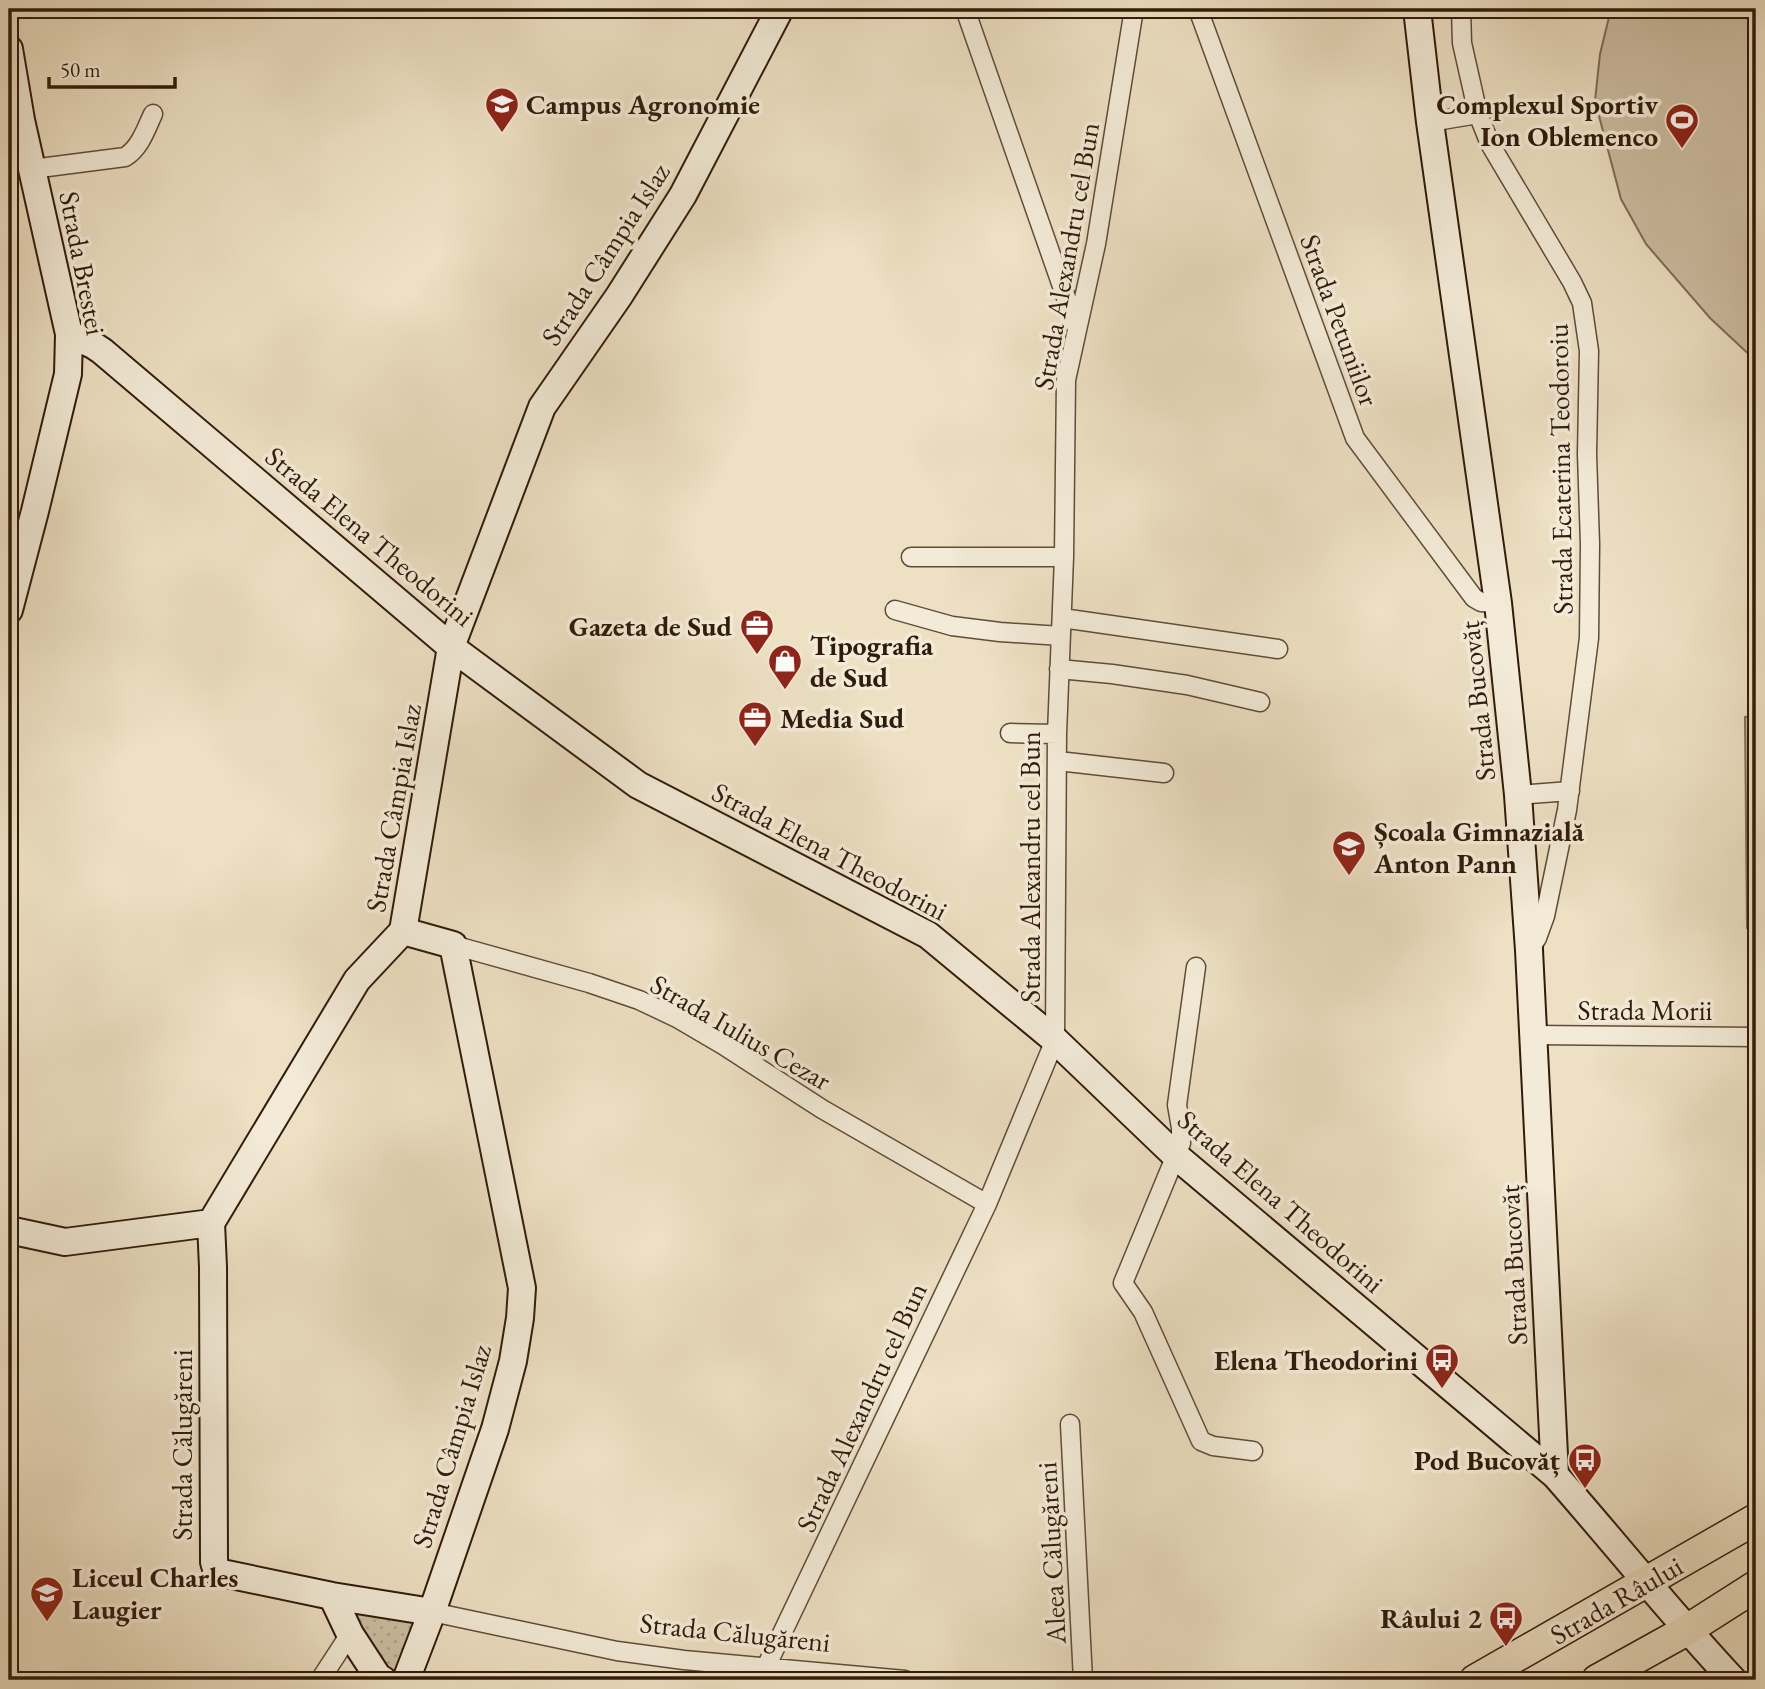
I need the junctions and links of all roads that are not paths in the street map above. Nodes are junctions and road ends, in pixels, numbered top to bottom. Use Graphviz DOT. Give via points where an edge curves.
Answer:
graph roads {
  1 [pos="780,9"];
  2 [pos="965,9"];
  3 [pos="1134,9"];
  4 [pos="1198,9"];
  5 [pos="1417,9"];
  6 [pos="1461,9"];
  7 [pos="9,49"];
  8 [pos="153,114"];
  9 [pos="1478,114"];
  10 [pos="15,122"];
  11 [pos="1430,122"];
  12 [pos="32,169"];
  13 [pos="1077,329"];
  14 [pos="69,334"];
  15 [pos="911,557"];
  16 [pos="1064,557"];
  17 [pos="1498,603"];
  18 [pos="9,610"];
  19 [pos="895,610"];
  20 [pos="1062,627"];
  21 [pos="451,647"];
  22 [pos="1278,649"];
  23 [pos="1059,669"];
  24 [pos="1260,702"];
  25 [pos="1010,733"];
  26 [pos="1057,734"];
  27 [pos="1058,761"];
  28 [pos="1164,773"];
  29 [pos="1570,791"];
  30 [pos="1518,795"];
  31 [pos="403,931"];
  32 [pos="453,945"];
  33 [pos="1529,950"];
  34 [pos="1196,967"];
  35 [pos="1533,1035"];
  36 [pos="1756,1037"];
  37 [pos="1055,1040"];
  38 [pos="1176,1156"];
  39 [pos="987,1204"];
  40 [pos="211,1223"];
  41 [pos="9,1230"];
  42 [pos="1070,1424"];
  43 [pos="1253,1451"];
  44 [pos="1555,1475"];
  45 [pos="1756,1520"];
  46 [pos="1648,1583"];
  47 [pos="1756,1586"];
  48 [pos="332,1596"];
  49 [pos="432,1612"];
  50 [pos="1687,1630"];
  51 [pos="350,1634"];
  52 [pos="766,1668"];
  53 [pos="320,1680"];
  54 [pos="383,1680"];
  55 [pos="406,1680"];
  56 [pos="905,1680"];
  57 [pos="1083,1680"];
  58 [pos="1475,1680"];
  59 [pos="1597,1680"];
  60 [pos="1733,1680"];
  1 -- 21 [label="street, Strada Câmpia Islaz" via="683,195 542,407"];
  2 -- 13 [label="street"];
  3 -- 13 [label="street, Strada Alexandru cel Bun" via="1096,244"];
  4 -- 17 [label="street, Strada Petuniilor" via="1355,438 1474,597 1481,603"];
  5 -- 11 [label="street, Strada Bucovăț"];
  6 -- 9 [label="street, Strada Ecaterina Teodoroiu" via="1462,43"];
  7 -- 10 [label="street, Strada Brestei"];
  8 -- 12 [label="street" via="132,153 125,157"];
  9 -- 11 [label="street"];
  9 -- 29 [label="street, Strada Ecaterina Teodoroiu" via="1490,144 1572,282 1585,320 1589,351 1588,638"];
  10 -- 12 [label="street, Strada Brestei"];
  11 -- 17 [label="street, Strada Bucovăț"];
  12 -- 14 [label="street, Strada Brestei"];
  13 -- 16 [label="street, Strada Alexandru cel Bun" via="1066,380"];
  14 -- 18 [label="street, Strada Brestei" via="68,374"];
  14 -- 21 [label="street, Strada Elena Theodorini" via="102,351"];
  15 -- 16 [label="street"];
  16 -- 20 [label="street, Strada Alexandru cel Bun"];
  17 -- 30 [label="street, Strada Bucovăț"];
  19 -- 20 [label="street" via="1000,632"];
  20 -- 22 [label="street"];
  20 -- 23 [label="street, Strada Alexandru cel Bun"];
  21 -- 31 [label="street, Strada Câmpia Islaz"];
  21 -- 37 [label="street, Strada Elena Theodorini" via="638,785 928,935"];
  23 -- 24 [label="street" via="1186,685"];
  23 -- 26 [label="street, Strada Alexandru cel Bun"];
  25 -- 26 [label="street"];
  26 -- 27 [label="street, Strada Alexandru cel Bun"];
  27 -- 28 [label="street"];
  27 -- 37 [label="street, Strada Alexandru cel Bun"];
  29 -- 30 [label="street"];
  29 -- 33 [label="street, Strada Ecaterina Teodoroiu" via="1545,916"];
  30 -- 33 [label="street, Strada Bucovăț"];
  31 -- 32 [label="street, Strada Câmpia Islaz"];
  31 -- 40 [label="street" via="357,980"];
  32 -- 39 [label="street, Strada Iulius Cezar" via="589,983 677,1018 822,1110"];
  32 -- 49 [label="street, Strada Câmpia Islaz" via="522,1288 513,1361 495,1429"];
  33 -- 35 [label="street, Strada Bucovăț"];
  34 -- 38 [label="street" via="1178,1098 1181,1136"];
  35 -- 36 [label="street, Strada Morii"];
  35 -- 44 [label="street, Strada Bucovăț"];
  37 -- 38 [label="street, Strada Elena Theodorini"];
  37 -- 39 [label="street, Strada Alexandru cel Bun"];
  38 -- 43 [label="street" via="1123,1283 1143,1312 1201,1441"];
  38 -- 44 [label="street, Strada Elena Theodorini"];
  39 -- 52 [label="street, Strada Alexandru cel Bun"];
  40 -- 41 [label="street" via="65,1242"];
  40 -- 48 [label="street, Strada Călugăreni" via="217,1572"];
  42 -- 57 [label="street, Aleea Călugăreni"];
  44 -- 46 [label="street, Strada Elena Theodorini"];
  45 -- 46 [label="main road, Strada Râului"];
  46 -- 50 [label="street, Strada Elena Theodorini"];
  46 -- 58 [label="main road, Strada Râului"];
  47 -- 50 [label="main road"];
  48 -- 49 [label="street, Strada Călugăreni"];
  48 -- 51 [label="street"];
  49 -- 52 [label="street, Strada Călugăreni" via="617,1651"];
  49 -- 55 [label="street, Strada Câmpia Islaz"];
  50 -- 59 [label="main road"];
  50 -- 60 [label="street"];
  51 -- 53 [label="street"];
  51 -- 54 [label="street"];
  52 -- 56 [label="street, Strada Călugăreni"];
}
